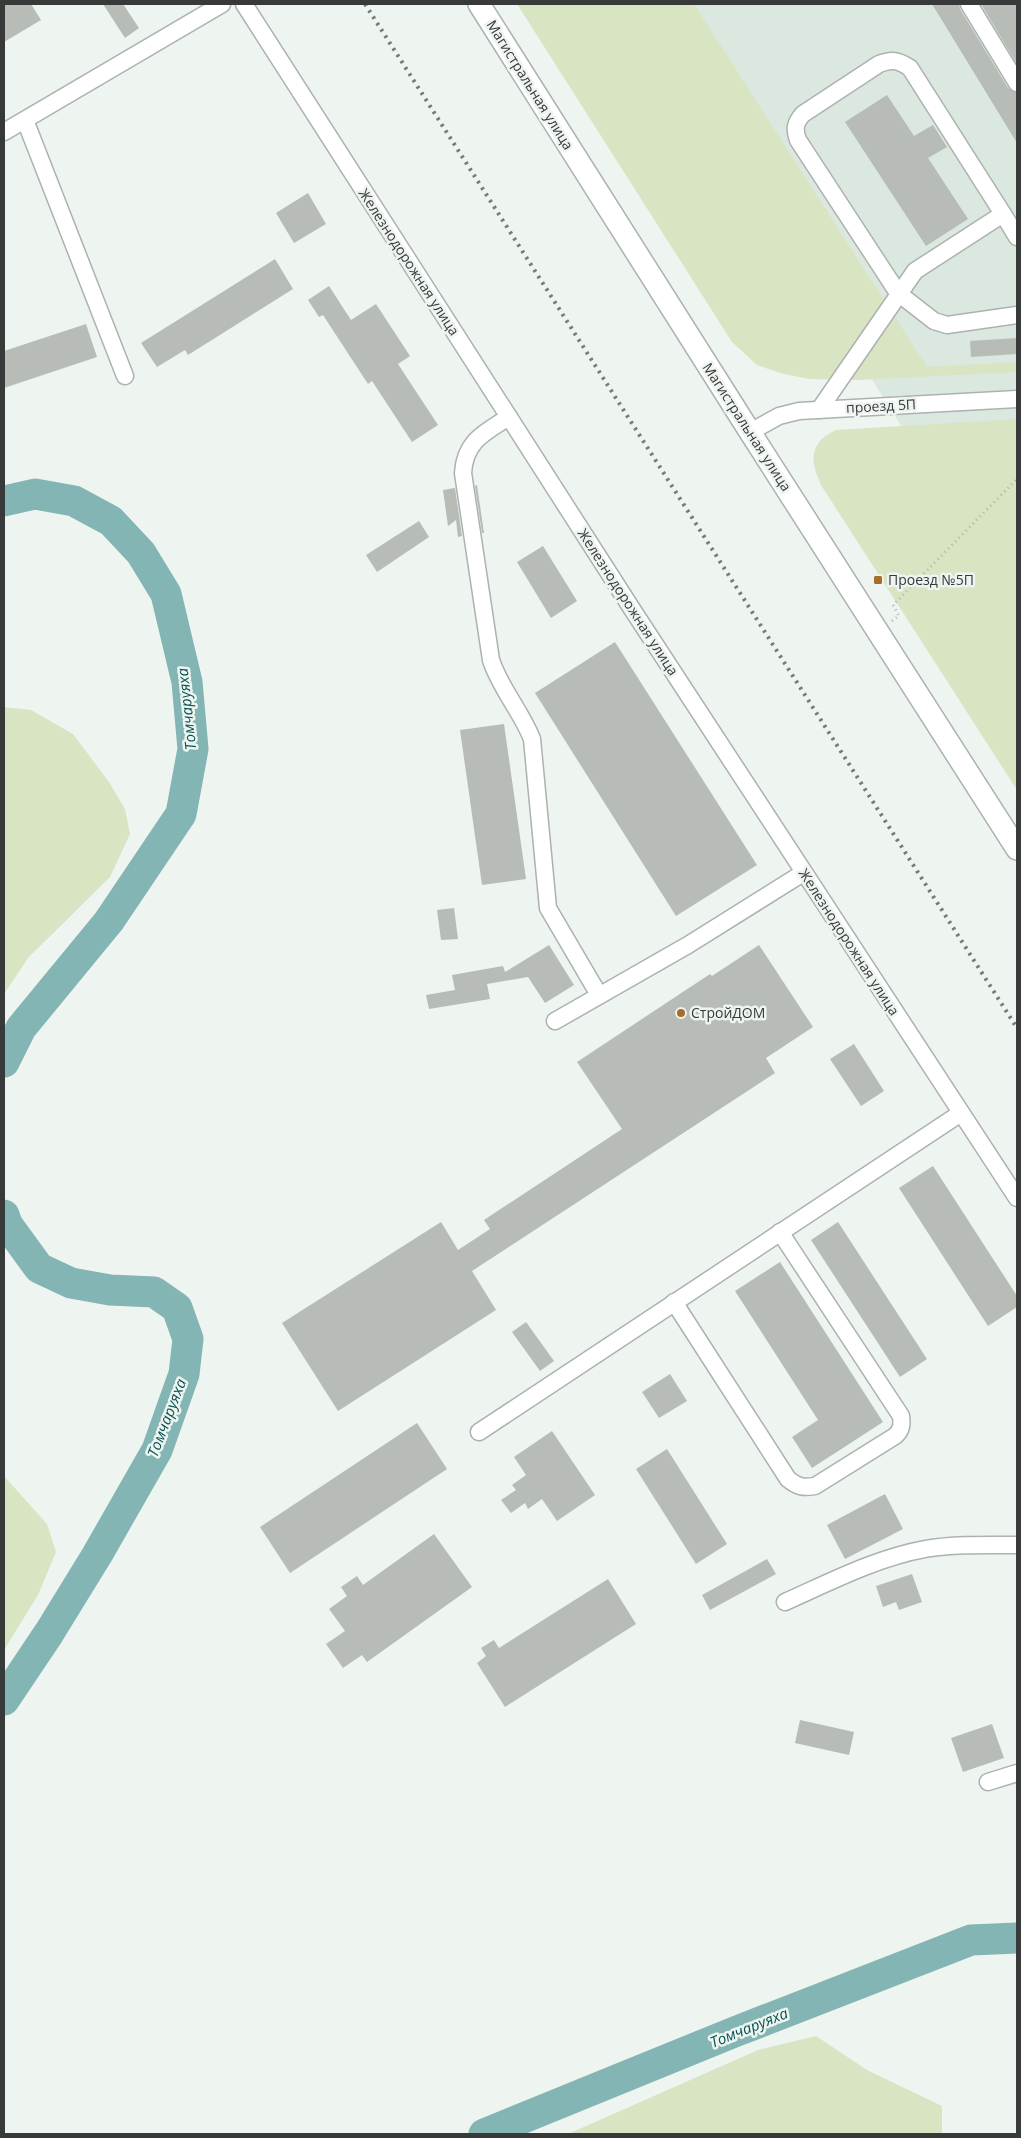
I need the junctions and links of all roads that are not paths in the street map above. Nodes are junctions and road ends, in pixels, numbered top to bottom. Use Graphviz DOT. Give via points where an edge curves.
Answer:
graph roads {
  1 [pos="222,4"];
  2 [pos="244,4"];
  3 [pos="479,4"];
  4 [pos="969,4"];
  5 [pos="1017,83"];
  6 [pos="25,120"];
  7 [pos="4,132"];
  8 [pos="1003,214"];
  9 [pos="1017,237"];
  10 [pos="898,293"];
  11 [pos="1017,315"];
  12 [pos="125,376"];
  13 [pos="1017,399"];
  14 [pos="819,410"];
  15 [pos="509,418"];
  16 [pos="750,432"];
  17 [pos="1017,849"];
  18 [pos="803,873"];
  19 [pos="599,995"];
  20 [pos="555,1022"];
  21 [pos="961,1113"];
  22 [pos="1017,1198"];
  23 [pos="780,1232"];
  24 [pos="674,1302"];
  25 [pos="479,1432"];
  26 [pos="1017,1545"];
  27 [pos="785,1602"];
  28 [pos="1017,1773"];
  29 [pos="988,1782"];
  1 -- 6 [label="street"];
  2 -- 15 [label="street, Железнодорожная улица"];
  3 -- 16 [label="main road, Магистральная улица"];
  4 -- 5 [label="street"];
  6 -- 7 [label="street"];
  6 -- 12 [label="street"];
  8 -- 9 [label="street"];
  8 -- 10 [label="street" via="915,271"];
  8 -- 10 [label="street" via="910,68 900,61 879,64 803,114 797,120 795,131 798,140"];
  10 -- 11 [label="street" via="941,324"];
  10 -- 14 [label="street"];
  13 -- 14 [label="street, проезд 5П"];
  14 -- 16 [label="street, проезд 5П" via="779,416"];
  15 -- 18 [label="street, Железнодорожная улица"];
  15 -- 19 [label="street" via="474,442 464,461 463,473 491,660 532,739 548,908"];
  16 -- 17 [label="main road, Магистральная улица"];
  18 -- 19 [label="street" via="688,945"];
  18 -- 21 [label="street, Железнодорожная улица"];
  19 -- 20 [label="street"];
  21 -- 22 [label="street, Железнодорожная улица"];
  21 -- 23 [label="street"];
  23 -- 24 [label="street"];
  23 -- 24 [label="street" via="901,1416 902,1425 896,1436 816,1486 797,1486 788,1479"];
  24 -- 25 [label="street"];
  26 -- 27 [label="street" via="925,1549 859,1569"];
  28 -- 29 [label="street"];
}
